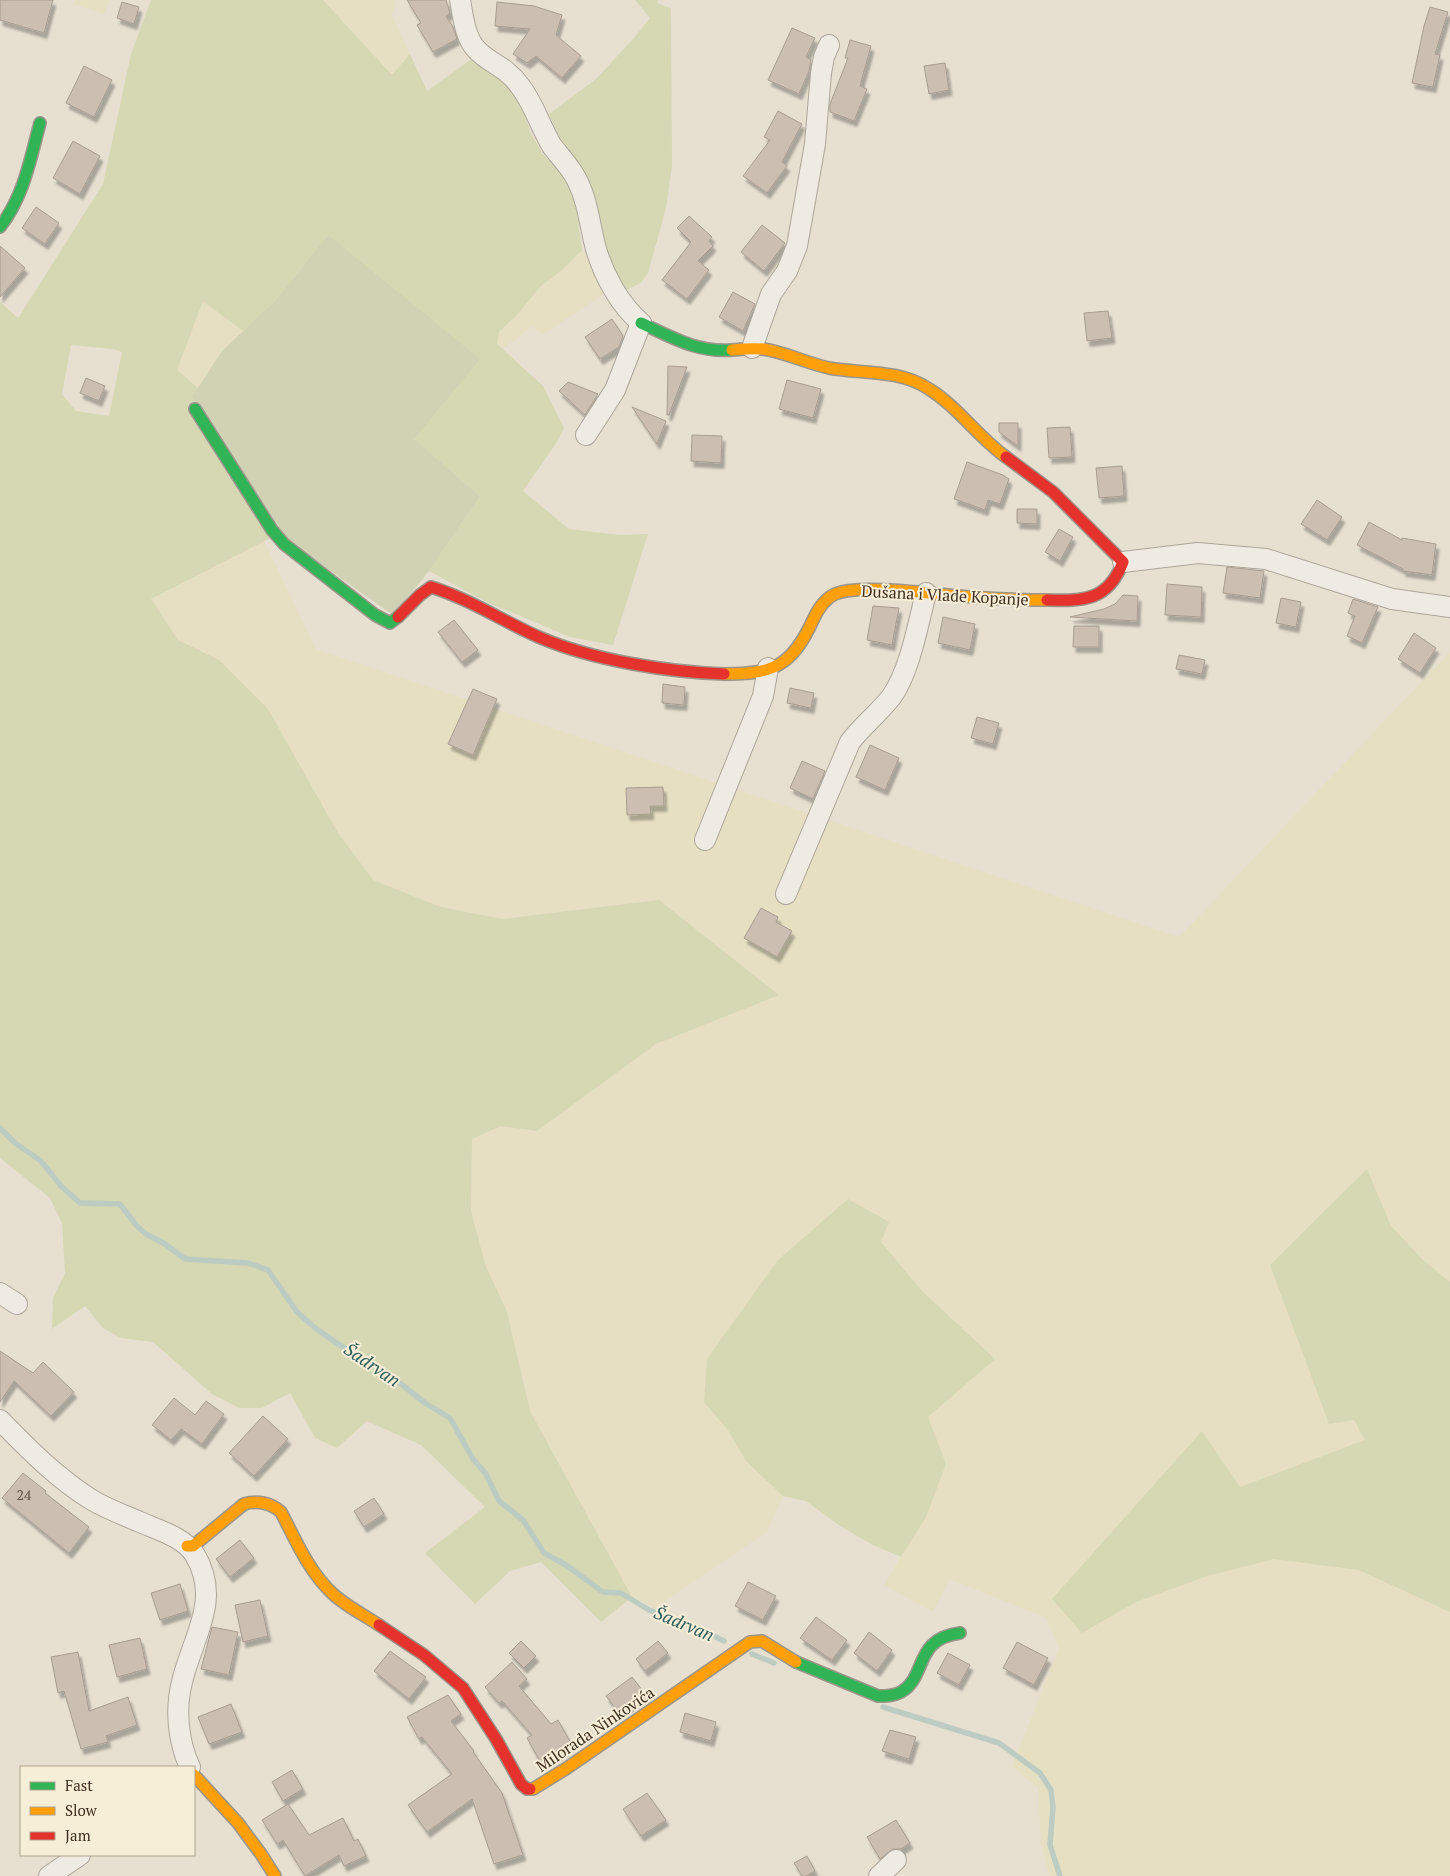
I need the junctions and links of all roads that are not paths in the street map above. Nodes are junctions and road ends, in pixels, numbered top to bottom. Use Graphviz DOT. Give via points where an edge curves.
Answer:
graph roads {
  1 [pos="460,0"];
  2 [pos="829,45"];
  3 [pos="40,123"];
  4 [pos="0,227"];
  5 [pos="641,323"];
  6 [pos="752,348"];
  7 [pos="196,409"];
  8 [pos="586,435"];
  9 [pos="1123,562"];
  10 [pos="926,593"];
  11 [pos="1450,607"];
  12 [pos="768,668"];
  13 [pos="705,840"];
  14 [pos="786,894"];
  15 [pos="0,1293"];
  16 [pos="17,1304"];
  17 [pos="0,1420"];
  18 [pos="187,1546"];
  19 [pos="960,1633"];
  20 [pos="190,1766"];
  21 [pos="195,1777"];
  22 [pos="79,1856"];
  23 [pos="896,1860"];
  24 [pos="49,1876"];
  25 [pos="274,1876"];
  26 [pos="879,1876"];
  1 -- 5 [label="street" via="472,43 516,80 532,102 553,146 582,189 597,250 606,272 630,313"];
  2 -- 6 [label="street" via="821,73 815,144 797,246 787,272 771,294"];
  3 -- 4 [label="street" via="21,193"];
  5 -- 6 [label="street" via="703,349 735,351"];
  5 -- 8 [label="street" via="615,390"];
  6 -- 9 [label="street" via="826,368 901,377 919,383 936,394 991,446 1041,483"];
  7 -- 12 [label="street, Dušana i Vlade Kopanje" via="284,544 375,616 390,623 421,592 432,587 580,652 692,672 734,674"];
  9 -- 10 [label="street, Dušana i Vlade Kopanje" via="1116,581 1098,594 1082,599 1008,600"];
  9 -- 11 [label="street" via="1198,553 1266,559 1392,599"];
  10 -- 12 [label="street, Dušana i Vlade Kopanje" via="850,590 832,594 815,614 799,647 778,666"];
  10 -- 14 [label="street" via="903,676 886,703 850,742"];
  12 -- 13 [label="street" via="763,696"];
  15 -- 16 [label="street"];
  17 -- 18 [label="street" via="24,1445 92,1500 177,1538"];
  18 -- 19 [label="street, Milorada Ninkovića" via="193,1546 244,1504 257,1502 275,1507 281,1512 308,1564 334,1595 424,1655 463,1688 521,1784 528,1789 567,1768 750,1642 762,1642 797,1662 878,1696 890,1697 908,1687 936,1640"];
  18 -- 20 [label="street" via="201,1567 206,1588 203,1622 188,1659 179,1695 181,1734"];
  21 -- 25 [label="street" via="246,1832"];
  22 -- 24 [label="street"];
  23 -- 26 [label="street"];
}
